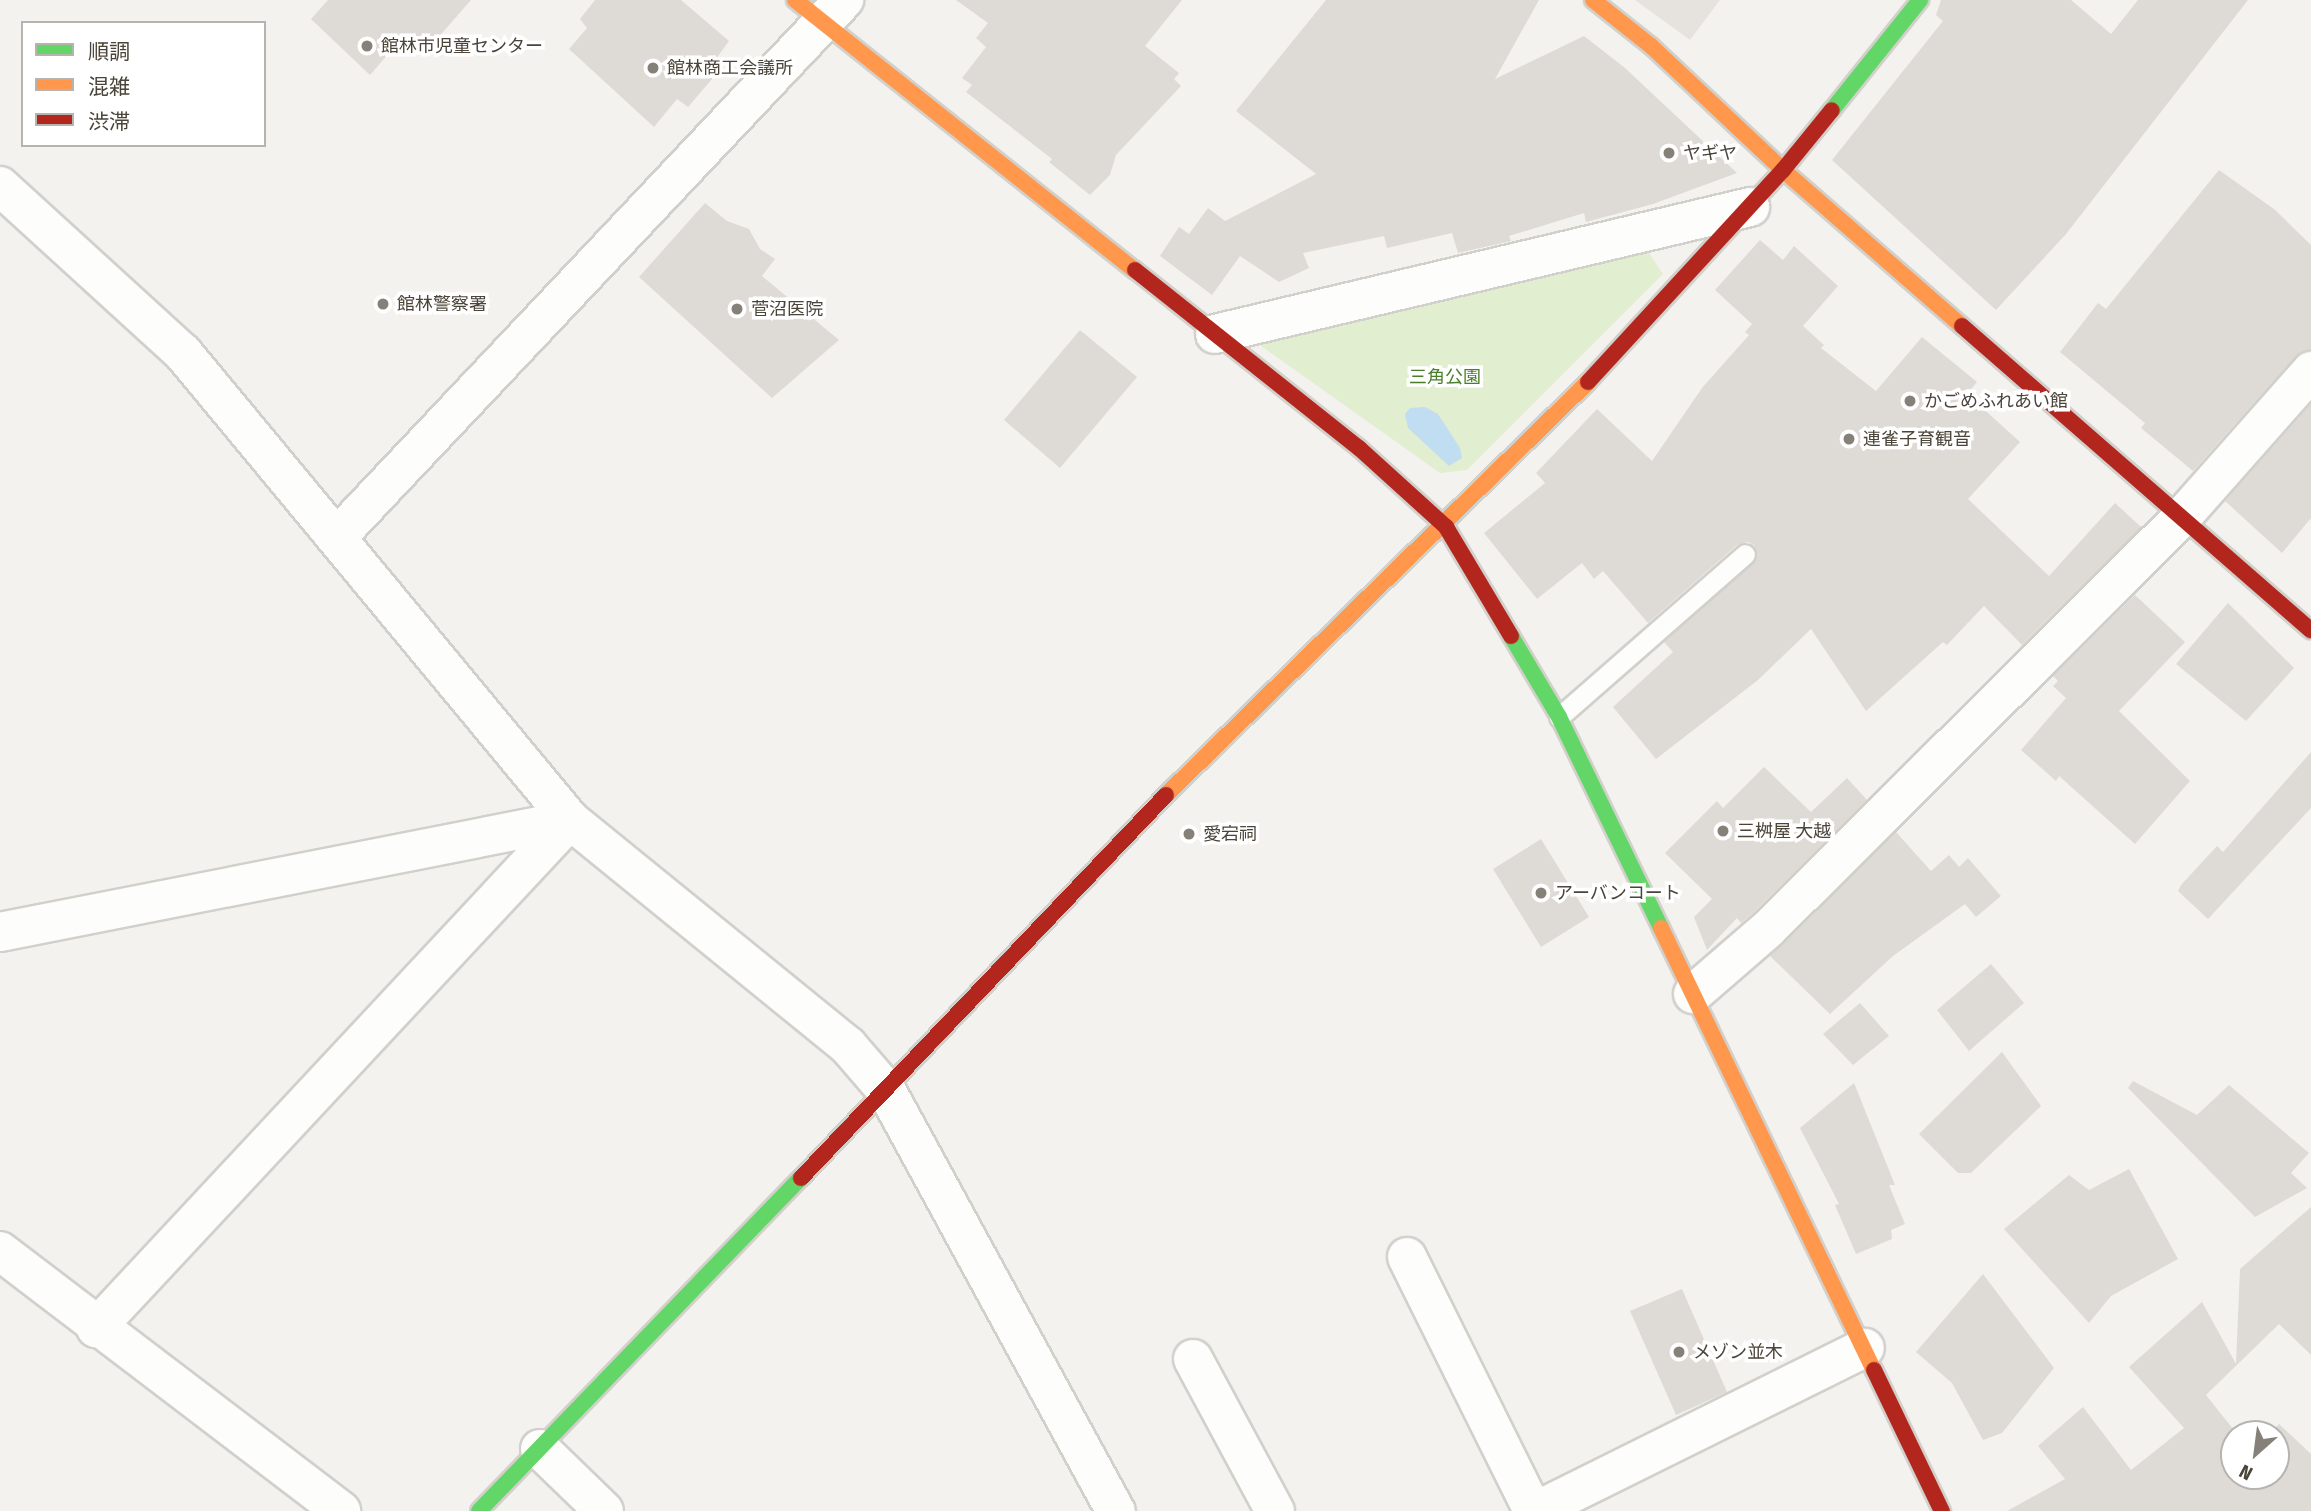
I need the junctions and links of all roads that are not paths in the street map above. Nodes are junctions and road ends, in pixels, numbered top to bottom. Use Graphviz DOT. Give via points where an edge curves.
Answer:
graph roads {
  1 [pos="795,0"];
  2 [pos="1593,0"];
  3 [pos="1920,0"];
  4 [pos="833,13"];
  5 [pos="1783,170"];
  6 [pos="0,186"];
  7 [pos="1750,207"];
  8 [pos="1215,334"];
  9 [pos="2311,371"];
  10 [pos="2182,517"];
  11 [pos="1446,527"];
  12 [pos="337,537"];
  13 [pos="1745,554"];
  14 [pos="2311,630"];
  15 [pos="1559,718"];
  16 [pos="570,820"];
  17 [pos="0,932"];
  18 [pos="1693,994"];
  19 [pos="886,1090"];
  20 [pos="0,1251"];
  21 [pos="1407,1257"];
  22 [pos="96,1328"];
  23 [pos="1865,1348"];
  24 [pos="1193,1359"];
  25 [pos="540,1449"];
  26 [pos="341,1511"];
  27 [pos="478,1511"];
  28 [pos="604,1511"];
  29 [pos="1116,1511"];
  30 [pos="1275,1511"];
  31 [pos="1535,1511"];
  32 [pos="1942,1511"];
  1 -- 4 [label="street"];
  2 -- 5 [label="street" via="1651,46"];
  3 -- 5 [label="street"];
  4 -- 8 [label="street"];
  4 -- 12 [label="street"];
  5 -- 7 [label="street"];
  5 -- 10 [label="street"];
  6 -- 12 [label="street" via="183,352"];
  7 -- 8 [label="street"];
  7 -- 11 [label="street"];
  8 -- 11 [label="street" via="1359,448"];
  9 -- 10 [label="street"];
  10 -- 14 [label="street"];
  10 -- 18 [label="street" via="1768,929"];
  11 -- 15 [label="street"];
  11 -- 19 [label="street" via="1121,839"];
  12 -- 16 [label="street"];
  13 -- 15 [label="lane"];
  15 -- 18 [label="street"];
  16 -- 17 [label="street"];
  16 -- 19 [label="street" via="848,1046"];
  16 -- 22 [label="street"];
  18 -- 23 [label="street"];
  19 -- 25 [label="street"];
  19 -- 29 [label="street"];
  20 -- 22 [label="street"];
  21 -- 31 [label="street"];
  22 -- 26 [label="street"];
  23 -- 31 [label="street"];
  23 -- 32 [label="street"];
  24 -- 30 [label="street"];
  25 -- 27 [label="street"];
  25 -- 28 [label="street"];
}
